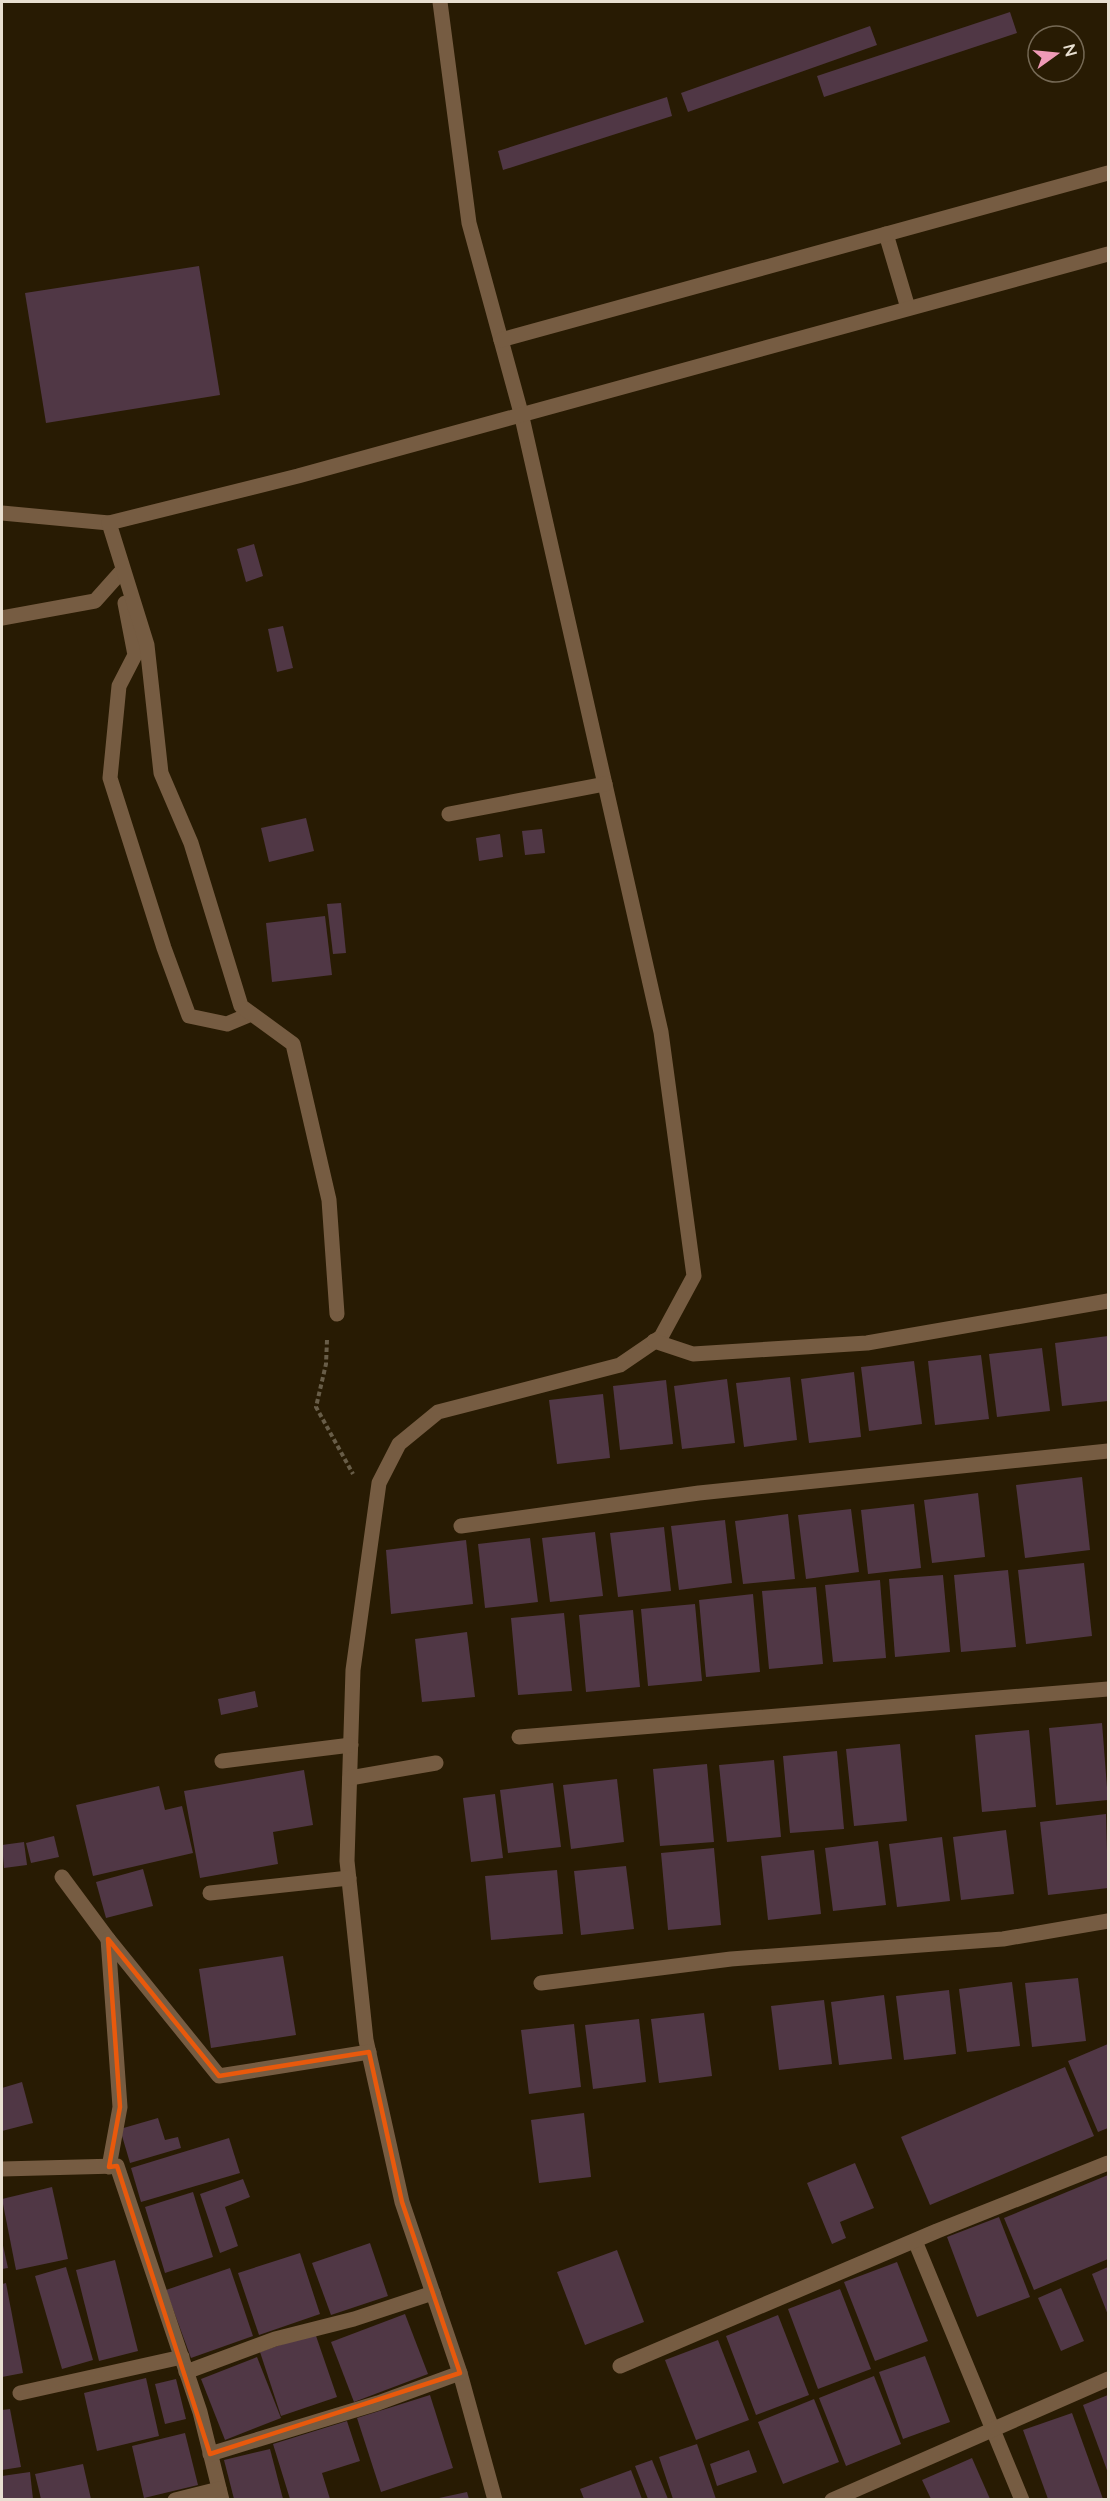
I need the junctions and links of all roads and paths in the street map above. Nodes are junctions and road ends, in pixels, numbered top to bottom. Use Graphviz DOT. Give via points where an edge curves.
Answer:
graph roads {
  1 [pos="440,2"];
  2 [pos="1108,173"];
  3 [pos="886,234"];
  4 [pos="1108,254"];
  5 [pos="908,308"];
  6 [pos="501,340"];
  7 [pos="521,413"];
  8 [pos="2,513"];
  9 [pos="109,523"];
  10 [pos="2,618"];
  11 [pos="605,784"];
  12 [pos="448,814"];
  13 [pos="251,1014"];
  14 [pos="1108,1301"];
  15 [pos="337,1314"];
  16 [pos="654,1341"];
  17 [pos="1108,1451"];
  18 [pos="378,1491"];
  19 [pos="461,1526"];
  20 [pos="1108,1689"];
  21 [pos="519,1737"];
  22 [pos="351,1744"];
  23 [pos="222,1761"];
  24 [pos="436,1763"];
  25 [pos="350,1778"];
  26 [pos="62,1877"];
  27 [pos="349,1878"];
  28 [pos="210,1893"];
  29 [pos="1108,1921"];
  30 [pos="108,1939"];
  31 [pos="541,1983"];
  32 [pos="369,2052"];
  33 [pos="1108,2163"];
  34 [pos="108,2167"];
  35 [pos="2,2169"];
  36 [pos="915,2241"];
  37 [pos="433,2293"];
  38 [pos="184,2365"];
  39 [pos="620,2366"];
  40 [pos="460,2373"];
  41 [pos="1108,2379"];
  42 [pos="20,2393"];
  43 [pos="993,2429"];
  44 [pos="210,2454"];
  45 [pos="220,2494"];
  46 [pos="175,2499"];
  47 [pos="495,2499"];
  48 [pos="832,2499"];
  49 [pos="1022,2499"];
  1 -- 6 [label="street" via="469,223"];
  2 -- 3 [label="street"];
  3 -- 5 [label="street"];
  3 -- 6 [label="street"];
  4 -- 5 [label="street"];
  5 -- 7 [label="street"];
  6 -- 7 [label="street"];
  7 -- 9 [label="street" via="298,476"];
  7 -- 11 [label="street"];
  8 -- 9 [label="street"];
  9 -- 13 [label="street" via="147,645 161,773 191,843 241,1006"];
  10 -- 13 [label="street" via="95,601 120,573 135,655 119,686 110,778 189,1016 227,1024"];
  11 -- 12 [label="street"];
  11 -- 16 [label="street" via="661,1032 694,1276 661,1337"];
  13 -- 15 [label="street" via="293,1044 329,1200"];
  14 -- 16 [label="street" via="867,1343 693,1354"];
  15 -- 18 [label="path" via="327,1333 326,1364 316,1407 360,1486"];
  16 -- 18 [label="street" via="620,1365 438,1412 399,1444"];
  17 -- 19 [label="street" via="699,1493"];
  18 -- 22 [label="street" via="354,1670"];
  20 -- 21 [label="street"];
  22 -- 23 [label="street"];
  22 -- 25 [label="street"];
  24 -- 25 [label="street"];
  25 -- 27 [label="street"];
  26 -- 30 [label="street"];
  27 -- 28 [label="street"];
  27 -- 32 [label="street"];
  29 -- 31 [label="street" via="1003,1939 731,1959"];
  30 -- 32 [label="street" via="219,2076"];
  30 -- 34 [label="street" via="120,2108"];
  32 -- 37 [label="street" via="402,2202"];
  33 -- 36 [label="street"];
  34 -- 35 [label="street"];
  34 -- 38 [label="street" via="117,2166"];
  36 -- 39 [label="street"];
  36 -- 43 [label="street"];
  37 -- 38 [label="street" via="354,2319"];
  37 -- 40 [label="street"];
  38 -- 42 [label="street"];
  38 -- 44 [label="street"];
  40 -- 44 [label="street" via="378,2403"];
  40 -- 47 [label="street"];
  41 -- 43 [label="street"];
  43 -- 48 [label="street"];
  43 -- 49 [label="street"];
  44 -- 45 [label="street"];
  45 -- 46 [label="street"];
}
